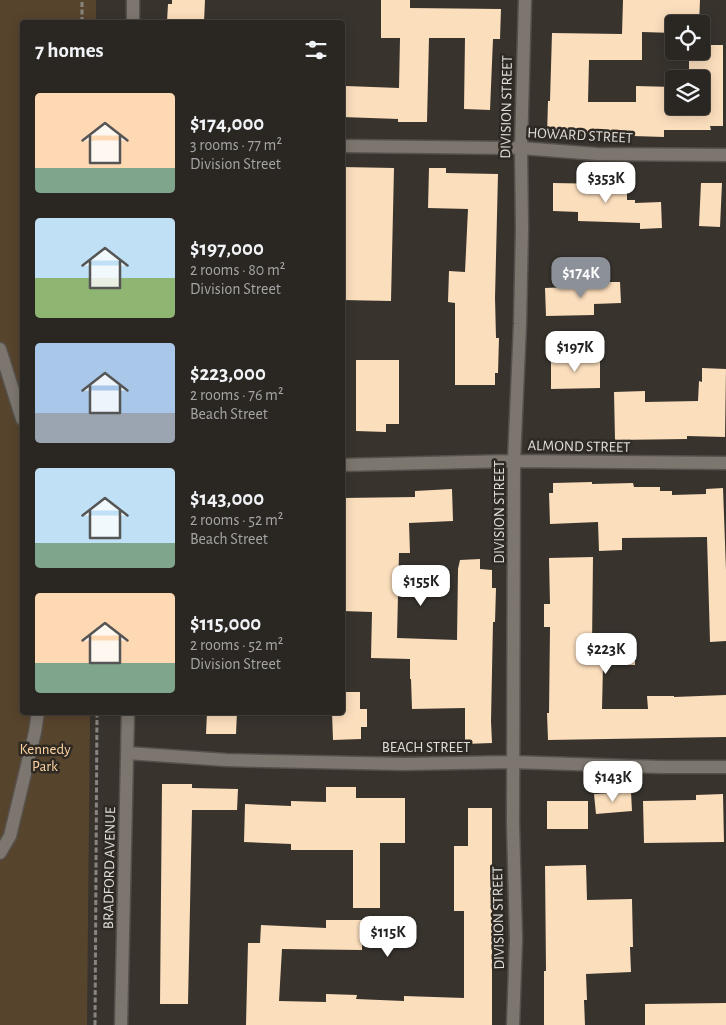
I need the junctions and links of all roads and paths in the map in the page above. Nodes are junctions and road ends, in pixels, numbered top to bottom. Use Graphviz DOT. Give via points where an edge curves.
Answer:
graph roads {
  1 [pos="82,0"];
  2 [pos="134,0"];
  3 [pos="525,0"];
  4 [pos="82,20"];
  5 [pos="132,20"];
  6 [pos="345,146"];
  7 [pos="521,148"];
  8 [pos="726,155"];
  9 [pos="0,349"];
  10 [pos="20,413"];
  11 [pos="514,461"];
  12 [pos="726,463"];
  13 [pos="345,465"];
  14 [pos="38,715"];
  15 [pos="97,715"];
  16 [pos="128,715"];
  17 [pos="127,753"];
  18 [pos="513,762"];
  19 [pos="726,767"];
  20 [pos="0,853"];
  21 [pos="95,1025"];
  22 [pos="121,1025"];
  23 [pos="513,1025"];
  1 -- 4 [label="path"];
  2 -- 5 [label="street"];
  3 -- 7 [label="street, DIVISION STREET"];
  6 -- 7 [label="street, HOWARD STREET"];
  7 -- 8 [label="street, HOWARD STREET" via="597,154"];
  7 -- 11 [label="street, DIVISION STREET" via="522,229"];
  9 -- 10 [label="street"];
  11 -- 12 [label="street, ALMOND STREET"];
  11 -- 13 [label="street, ALMOND STREET"];
  11 -- 18 [label="street, DIVISION STREET"];
  14 -- 20 [label="street" via="10,836"];
  15 -- 21 [label="path"];
  16 -- 17 [label="street, BRADFORD AVENUE"];
  17 -- 18 [label="street, BEACH STREET" via="226,760 404,764"];
  17 -- 22 [label="street, BRADFORD AVENUE"];
  18 -- 19 [label="street, BEACH STREET"];
  18 -- 23 [label="street, DIVISION STREET" via="516,939"];
}
